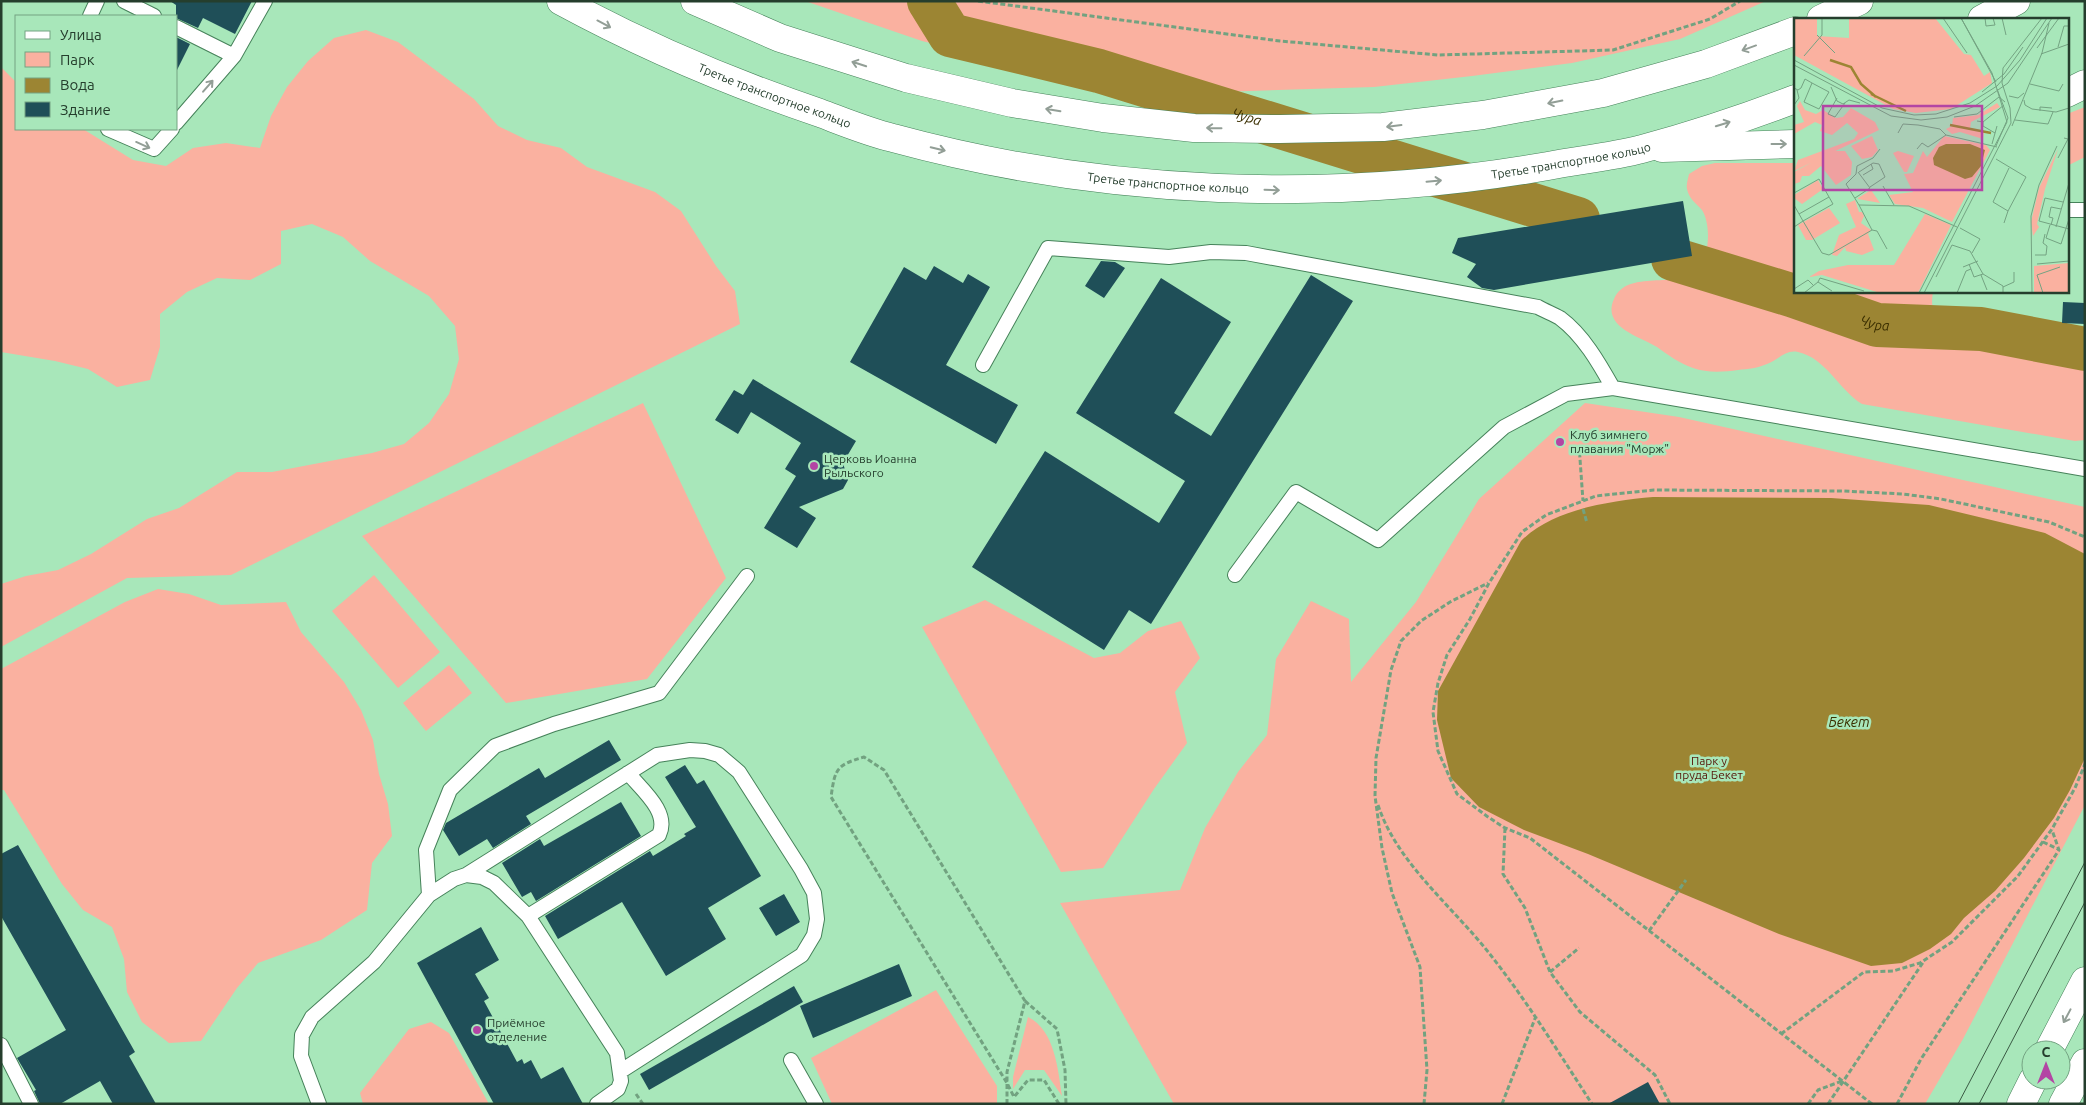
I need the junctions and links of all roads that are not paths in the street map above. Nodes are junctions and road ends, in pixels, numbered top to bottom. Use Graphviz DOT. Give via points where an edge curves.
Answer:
graph roads {
  1 [pos="97,1"];
  2 [pos="124,1"];
  3 [pos="265,1"];
  4 [pos="561,1"];
  5 [pos="695,1"];
  6 [pos="1837,1"];
  7 [pos="1859,1"];
  8 [pos="2016,1"];
  9 [pos="90,15"];
  10 [pos="152,15"];
  11 [pos="1812,18"];
  12 [pos="1823,18"];
  13 [pos="1984,18"];
  14 [pos="178,28"];
  15 [pos="1791,32"];
  16 [pos="234,56"];
  17 [pos="2085,84"];
  18 [pos="2068,93"];
  19 [pos="1794,99"];
  20 [pos="178,121"];
  21 [pos="110,130"];
  22 [pos="171,130"];
  23 [pos="1794,144"];
  24 [pos="1633,151"];
  25 [pos="2068,210"];
  26 [pos="2085,210"];
  27 [pos="983,365"];
  28 [pos="1613,388"];
  29 [pos="2085,468"];
  30 [pos="1235,575"];
  31 [pos="747,576"];
  32 [pos="628,773"];
  33 [pos="466,874"];
  34 [pos="429,895"];
  35 [pos="528,916"];
  36 [pos="2085,981"];
  37 [pos="2054,1040"];
  38 [pos="1,1045"];
  39 [pos="791,1060"];
  40 [pos="2085,1063"];
  41 [pos="621,1071"];
  42 [pos="2028,1090"];
  43 [pos="31,1104"];
  44 [pos="319,1104"];
  45 [pos="596,1104"];
  46 [pos="816,1104"];
  47 [pos="2021,1104"];
  48 [pos="2063,1104"];
  1 -- 9 [label="lane"];
  2 -- 10 [label="lane"];
  3 -- 16 [label="lane"];
  4 -- 24 [label="main road, Третье транспортное кольцо, one-way" via="618,32 762,93 890,138 1000,164 1090,178 1189,188 1288,190 1392,185 1493,176"];
  15 -- 5 [label="main road, one-way" via="1706,64 1603,92 1483,116 1383,127 1194,128 1012,103 906,78 780,38"];
  6 -- 11 [label="main road"];
  7 -- 12 [label="main road"];
  8 -- 13 [label="main road"];
  14 -- 16 [label="lane"];
  20 -- 16 [label="lane, one-way"];
  17 -- 18 [label="main road"];
  24 -- 19 [label="main road, Третье транспортное кольцо, one-way"];
  21 -- 22 [label="lane, one-way" via="154,149"];
  24 -- 23 [label="main road, one-way"];
  25 -- 26 [label="lane"];
  27 -- 28 [label="lane" via="1048,248 1169,257 1211,252 1246,253 1538,308 1560,318 1578,336"];
  28 -- 29 [label="lane"];
  28 -- 30 [label="lane" via="1566,394 1504,427 1378,540 1296,492"];
  31 -- 34 [label="lane" via="659,693 554,724 495,746 450,790 426,850"];
  32 -- 33 [label="lane"];
  32 -- 35 [label="lane" via="659,811 662,829 659,836"];
  32 -- 41 [label="lane" via="657,755 705,750 720,755 739,772 801,869 814,893 817,919 814,935 802,955"];
  33 -- 34 [label="lane"];
  33 -- 35 [label="lane" via="494,883"];
  34 -- 44 [label="lane" via="374,962 312,1017 302,1035 301,1056"];
  35 -- 41 [label="lane" via="617,1053"];
  36 -- 37 [label="main road, one-way"];
  38 -- 43 [label="lane"];
  39 -- 46 [label="lane"];
  40 -- 48 [label="main road"];
  41 -- 45 [label="lane" via="618,1089"];
  42 -- 47 [label="main road"];
}
